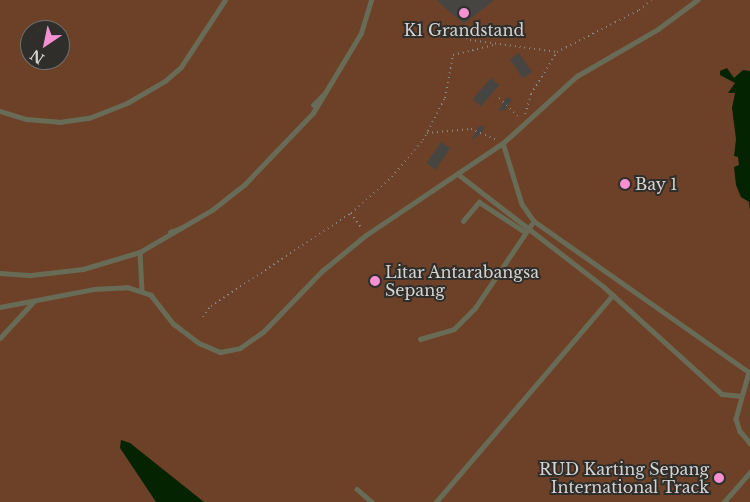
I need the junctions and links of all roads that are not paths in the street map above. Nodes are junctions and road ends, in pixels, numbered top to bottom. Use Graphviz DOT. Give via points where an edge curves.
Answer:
graph roads {
  1 [pos="225,0"];
  2 [pos="371,0"];
  3 [pos="697,0"];
  4 [pos="332,86"];
  5 [pos="313,105"];
  6 [pos="0,111"];
  7 [pos="503,143"];
  8 [pos="458,174"];
  9 [pos="463,221"];
  10 [pos="534,221"];
  11 [pos="189,225"];
  12 [pos="529,227"];
  13 [pos="170,232"];
  14 [pos="524,232"];
  15 [pos="140,252"];
  16 [pos="0,274"];
  17 [pos="142,290"];
  18 [pos="613,295"];
  19 [pos="35,300"];
  20 [pos="0,308"];
  21 [pos="0,338"];
  22 [pos="420,339"];
  23 [pos="750,372"];
  24 [pos="741,396"];
  25 [pos="750,444"];
  26 [pos="750,472"];
  27 [pos="357,489"];
  28 [pos="372,502"];
  29 [pos="436,502"];
  30 [pos="724,502"];
  1 -- 6 [label="lane" via="181,67 165,81 127,103 89,118 59,122 28,119"];
  2 -- 4 [label="lane" via="361,33"];
  3 -- 7 [label="lane" via="658,30 577,76"];
  4 -- 5 [label="lane"];
  4 -- 11 [label="lane" via="313,114 245,184"];
  7 -- 8 [label="lane"];
  7 -- 10 [label="lane" via="522,204"];
  8 -- 12 [label="lane"];
  8 -- 17 [label="lane" via="366,235 322,271 263,332 240,348 220,352 199,343 174,324 158,302"];
  9 -- 14 [label="lane" via="479,202"];
  10 -- 12 [label="lane"];
  10 -- 23 [label="lane"];
  11 -- 13 [label="lane"];
  11 -- 15 [label="lane"];
  12 -- 14 [label="lane"];
  12 -- 18 [label="lane"];
  14 -- 22 [label="lane" via="475,308 454,329"];
  15 -- 16 [label="lane" via="83,269"];
  15 -- 17 [label="lane"];
  17 -- 19 [label="lane" via="113,287"];
  18 -- 24 [label="lane" via="722,394"];
  18 -- 29 [label="lane"];
  19 -- 20 [label="lane"];
  19 -- 21 [label="lane"];
  23 -- 24 [label="lane"];
  24 -- 25 [label="lane" via="738,426"];
  26 -- 30 [label="lane"];
  27 -- 28 [label="lane"];
}
